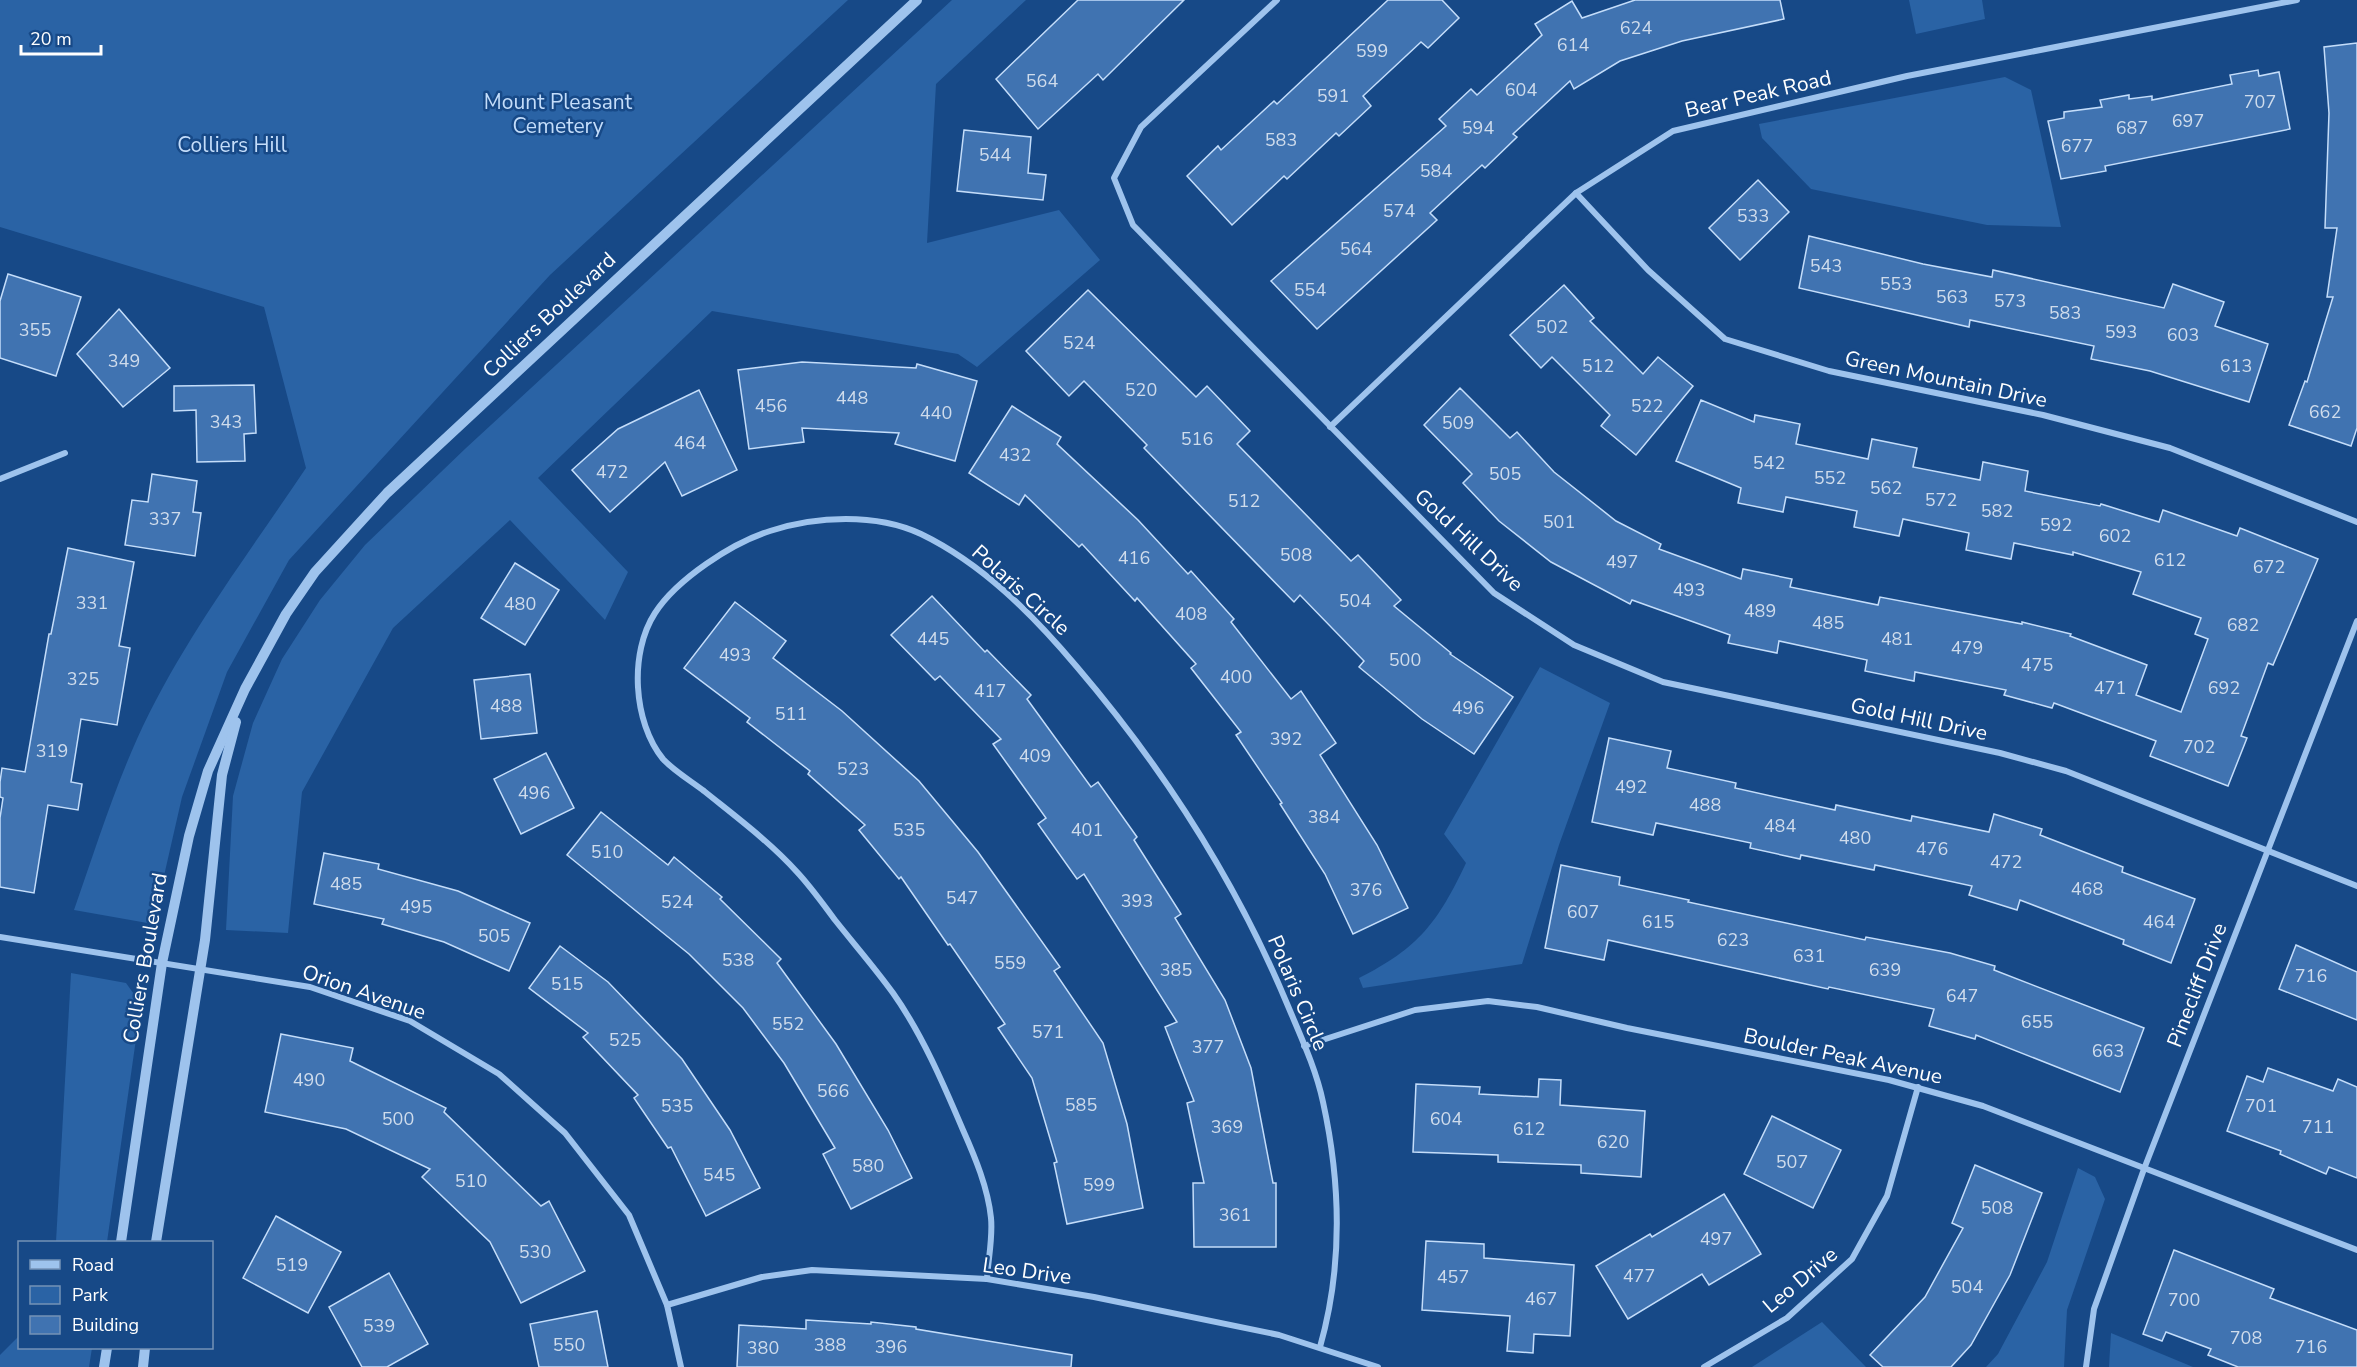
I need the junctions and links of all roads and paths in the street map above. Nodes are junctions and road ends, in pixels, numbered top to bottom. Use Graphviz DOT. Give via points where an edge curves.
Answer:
graph roads {
  1 [pos="917,0"];
  2 [pos="1277,0"];
  3 [pos="2296,0"];
  4 [pos="1576,193"];
  5 [pos="1330,427"];
  6 [pos="65,453"];
  7 [pos="0,479"];
  8 [pos="2357,522"];
  9 [pos="2357,621"];
  10 [pos="245,689"];
  11 [pos="2266,850"];
  12 [pos="2357,885"];
  13 [pos="0,938"];
  14 [pos="162,963"];
  15 [pos="199,968"];
  16 [pos="1304,1046"];
  17 [pos="1918,1087"];
  18 [pos="2144,1169"];
  19 [pos="121,1241"];
  20 [pos="156,1241"];
  21 [pos="2357,1250"];
  22 [pos="987,1280"];
  23 [pos="667,1305"];
  24 [pos="1320,1347"];
  25 [pos="107,1349"];
  26 [pos="145,1349"];
  27 [pos="104,1367"];
  28 [pos="143,1367"];
  29 [pos="681,1367"];
  30 [pos="1378,1367"];
  31 [pos="1704,1367"];
  32 [pos="2086,1367"];
  1 -- 10 [label="street, Colliers Boulevard" via="347,533 292,606"];
  2 -- 5 [label="street, Gold Hill Drive" via="1141,127 1114,178 1133,225"];
  3 -- 4 [label="street, Bear Peak Road" via="1907,76 1673,131"];
  4 -- 5 [label="street, Bear Peak Road"];
  4 -- 8 [label="street, Green Mountain Drive" via="1648,270 1725,339 1829,371 2043,415 2170,448"];
  5 -- 11 [label="street, Gold Hill Drive" via="1494,593 1574,645 1663,682 2000,753 2066,771"];
  6 -- 7 [label="street"];
  9 -- 11 [label="street, Pinecliff Drive"];
  10 -- 14 [label="street, Colliers Boulevard" via="208,771 189,836"];
  10 -- 15 [label="street, Colliers Boulevard" via="222,776"];
  11 -- 12 [label="street, Gold Hill Drive"];
  11 -- 18 [label="street, Pinecliff Drive"];
  13 -- 14 [label="street, Orion Avenue"];
  14 -- 15 [label="street, Orion Avenue"];
  14 -- 19 [label="street, Colliers Boulevard"];
  15 -- 20 [label="street, Colliers Boulevard"];
  15 -- 23 [label="street, Orion Avenue" via="310,987 410,1021 499,1074 565,1133 628,1215"];
  16 -- 17 [label="street, Boulder Peak Avenue" via="1415,1010 1488,1001 1537,1007"];
  16 -- 22 [label="street, Polaris Circle" via="1266,954 1221,866 1165,778 1049,634 990,578 915,531 839,519 797,522 759,534 723,552 690,576 654,614 636,666 642,717 663,758 796,871 895,996 940,1077 977,1162 991,1217"];
  16 -- 24 [label="street, Polaris Circle" via="1322,1098 1338,1208 1337,1261"];
  17 -- 18 [label="street, Boulder Peak Avenue" via="1983,1106"];
  17 -- 31 [label="street, Leo Drive" via="1887,1196 1852,1259 1787,1318"];
  18 -- 21 [label="street, Boulder Peak Avenue"];
  18 -- 32 [label="street, Pinecliff Drive" via="2094,1309"];
  22 -- 23 [label="street, Leo Drive" via="812,1270 762,1277"];
  22 -- 24 [label="street, Leo Drive" via="1094,1297"];
  23 -- 29 [label="street, Orion Avenue"];
  24 -- 30 [label="street, Leo Drive"];
  25 -- 27 [label="street"];
  26 -- 28 [label="street"];
}
